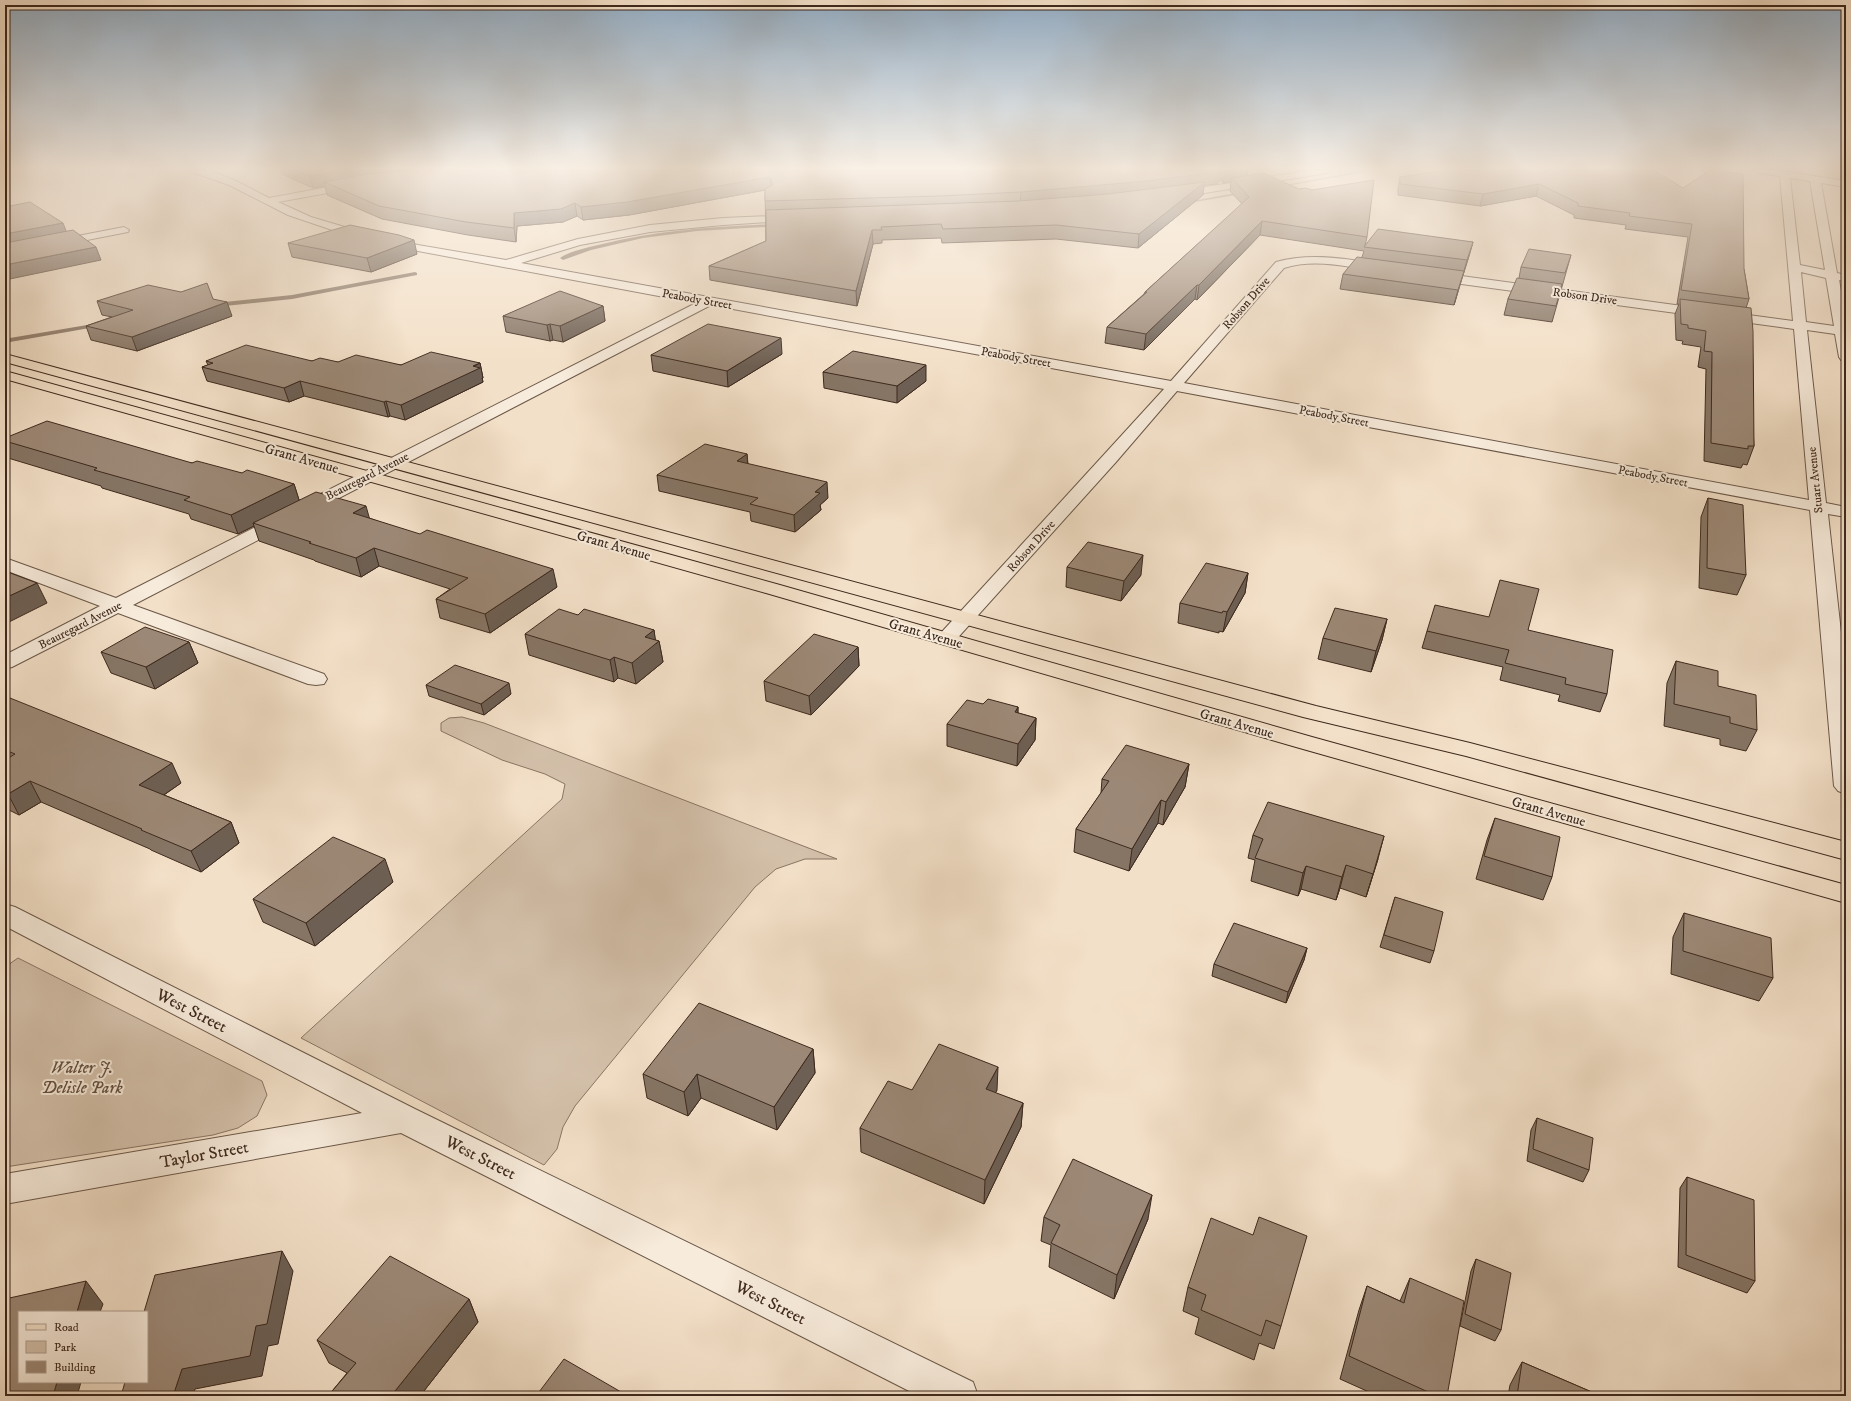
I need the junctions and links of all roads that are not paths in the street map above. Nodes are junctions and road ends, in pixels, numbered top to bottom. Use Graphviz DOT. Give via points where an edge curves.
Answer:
graph roads {
  1 [pos="96,235"];
  2 [pos="360,235"];
  3 [pos="610,235"];
  4 [pos="1791,235"];
  5 [pos="1825,235"];
  6 [pos="5,253"];
  7 [pos="507,264"];
  8 [pos="1794,267"];
  9 [pos="1392,270"];
  10 [pos="1416,273"];
  11 [pos="1832,275"];
  12 [pos="1846,278"];
  13 [pos="709,301"];
  14 [pos="1800,326"];
  15 [pos="1842,331"];
  16 [pos="1846,356"];
  17 [pos="5,358"];
  18 [pos="5,375"];
  19 [pos="1174,386"];
  20 [pos="393,462"];
  21 [pos="367,476"];
  22 [pos="1818,507"];
  23 [pos="1846,512"];
  24 [pos="5,564"];
  25 [pos="118,605"];
  26 [pos="966,618"];
  27 [pos="946,639"];
  28 [pos="5,663"];
  29 [pos="316,679"];
  30 [pos="1846,786"];
  31 [pos="1846,851"];
  32 [pos="1846,894"];
  33 [pos="5,914"];
  34 [pos="404,1119"];
  35 [pos="5,1189"];
  36 [pos="959,1396"];
  1 -- 6 [label="street"];
  2 -- 7 [label="street, Peabody Street"];
  3 -- 7 [label="street" via="568,244"];
  4 -- 8 [label="street, Stuart Avenue"];
  5 -- 11 [label="street"];
  7 -- 13 [label="street, Peabody Street"];
  8 -- 11 [label="street"];
  8 -- 14 [label="street, Stuart Avenue"];
  9 -- 19 [label="street, Robson Drive" via="1312,260 1280,265"];
  10 -- 14 [label="street, Robson Drive"];
  11 -- 12 [label="street"];
  11 -- 15 [label="street"];
  13 -- 19 [label="street, Peabody Street"];
  13 -- 20 [label="street, Beauregard Avenue"];
  14 -- 15 [label="street, Robson Drive"];
  14 -- 22 [label="street, Stuart Avenue"];
  15 -- 16 [label="street"];
  17 -- 20 [label="main road, Grant Avenue"];
  18 -- 21 [label="main road, Grant Avenue"];
  19 -- 22 [label="street, Peabody Street"];
  19 -- 26 [label="street, Robson Drive"];
  20 -- 21 [label="street, Beauregard Avenue"];
  20 -- 26 [label="main road, Grant Avenue"];
  21 -- 25 [label="street, Beauregard Avenue"];
  21 -- 27 [label="main road, Grant Avenue"];
  22 -- 23 [label="street, Peabody Street"];
  22 -- 30 [label="street, Stuart Avenue"];
  24 -- 25 [label="street"];
  25 -- 28 [label="street, Beauregard Avenue"];
  25 -- 29 [label="street"];
  26 -- 27 [label="street, Robson Drive"];
  26 -- 31 [label="main road, Grant Avenue" via="1310,712 1478,752"];
  27 -- 32 [label="main road, Grant Avenue"];
  33 -- 34 [label="street, West Street"];
  34 -- 35 [label="street, Taylor Street"];
  34 -- 36 [label="street, West Street"];
}
